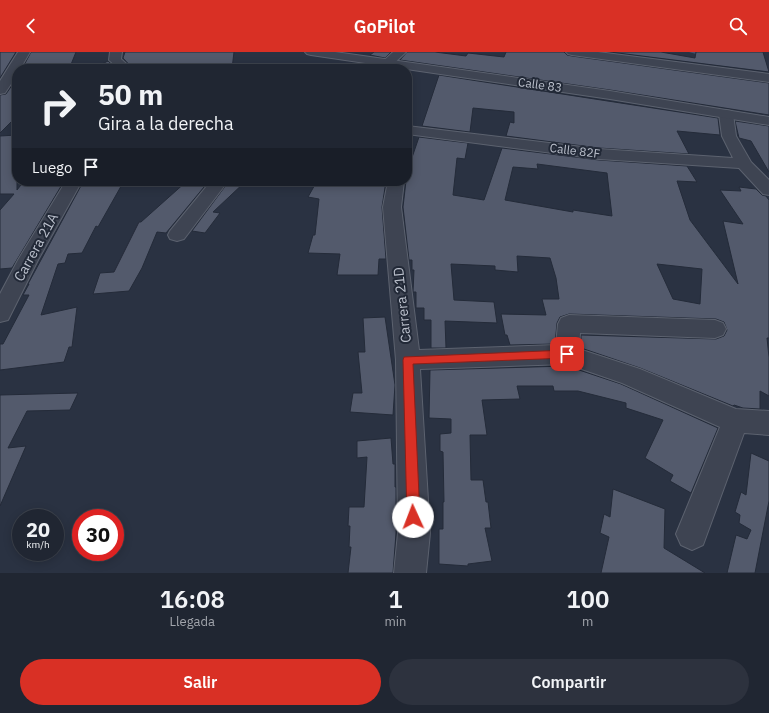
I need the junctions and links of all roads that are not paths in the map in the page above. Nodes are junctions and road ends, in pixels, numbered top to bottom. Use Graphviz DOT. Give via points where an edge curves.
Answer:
graph roads {
  1 [pos="24,52"];
  2 [pos="116,52"];
  3 [pos="311,52"];
  4 [pos="400,52"];
  5 [pos="572,52"];
  6 [pos="626,55"];
  7 [pos="17,64"];
  8 [pos="120,64"];
  9 [pos="374,64"];
  10 [pos="386,64"];
  11 [pos="412,70"];
  12 [pos="12,73"];
  13 [pos="769,78"];
  14 [pos="0,90"];
  15 [pos="726,114"];
  16 [pos="769,121"];
  17 [pos="412,131"];
  18 [pos="744,164"];
  19 [pos="71,186"];
  20 [pos="216,186"];
  21 [pos="395,186"];
  22 [pos="769,190"];
  23 [pos="177,235"];
  24 [pos="0,314"];
  25 [pos="715,329"];
  26 [pos="567,354"];
  27 [pos="408,360"];
  28 [pos="735,421"];
  29 [pos="769,423"];
  30 [pos="692,534"];
  31 [pos="410,573"];
  1 -- 7 [label="street"];
  2 -- 8 [label="street" via="115,60"];
  3 -- 9 [label="street, Calle 83"];
  4 -- 10 [label="street"];
  5 -- 6 [label="street"];
  6 -- 13 [label="street"];
  11 -- 15 [label="street, Calle 83" via="610,95"];
  12 -- 14 [label="street"];
  15 -- 16 [label="street, Calle 83"];
  15 -- 18 [label="street" via="729,136"];
  17 -- 18 [label="street, Calle 82F" via="599,154"];
  18 -- 22 [label="street"];
  19 -- 24 [label="street, Carrera 21A"];
  20 -- 23 [label="street"];
  21 -- 27 [label="street, Carrera 21D" via="392,207"];
  25 -- 26 [label="street" via="569,324"];
  26 -- 27 [label="street"];
  26 -- 28 [label="street" via="631,376"];
  27 -- 31 [label="street, Carrera 21D" via="414,533"];
  28 -- 29 [label="street"];
  28 -- 30 [label="street"];
}
